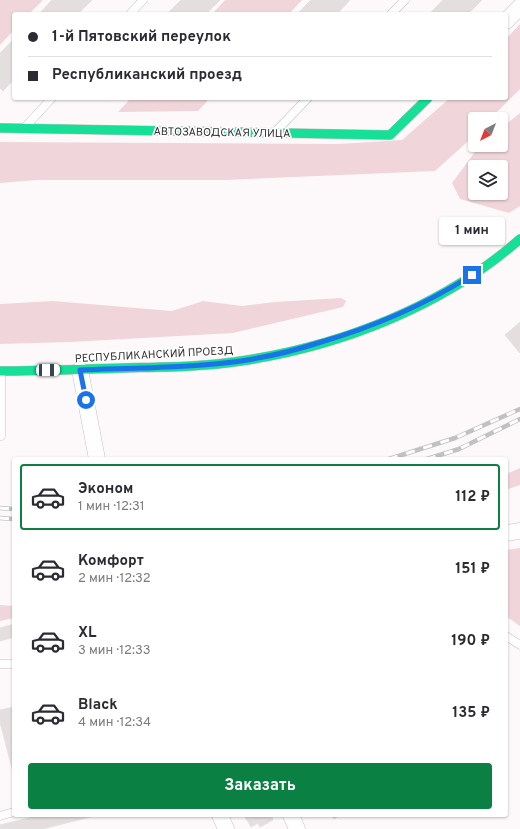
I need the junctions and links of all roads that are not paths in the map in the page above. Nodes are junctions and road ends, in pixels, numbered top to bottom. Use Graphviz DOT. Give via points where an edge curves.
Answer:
graph roads {
  1 [pos="143,0"];
  2 [pos="405,0"];
  3 [pos="520,7"];
  4 [pos="132,12"];
  5 [pos="393,12"];
  6 [pos="508,19"];
  7 [pos="50,100"];
  8 [pos="306,100"];
  9 [pos="426,100"];
  10 [pos="0,128"];
  11 [pos="24,129"];
  12 [pos="273,133"];
  13 [pos="520,240"];
  14 [pos="80,370"];
  15 [pos="1,371"];
  16 [pos="0,436"];
  17 [pos="97,457"];
  18 [pos="520,531"];
  19 [pos="508,533"];
  20 [pos="508,637"];
  21 [pos="520,645"];
  22 [pos="0,664"];
  23 [pos="12,664"];
  24 [pos="12,813"];
  25 [pos="0,816"];
  26 [pos="221,817"];
  27 [pos="292,817"];
  28 [pos="226,829"];
  29 [pos="297,829"];
  1 -- 4 [label="lane"];
  2 -- 5 [label="lane"];
  3 -- 6 [label="street"];
  7 -- 11 [label="lane"];
  8 -- 12 [label="lane"];
  9 -- 12 [label="street, АВТОЗАВОДСКАЯ УЛИЦА" via="390,135"];
  10 -- 11 [label="street, АВТОЗАВОДСКАЯ УЛИЦА"];
  11 -- 12 [label="street, АВТОЗАВОДСКАЯ УЛИЦА"];
  13 -- 14 [label="street, РЕСПУБЛИКАНСКИЙ ПРОЕЗД" via="450,289 399,315 296,350 242,361"];
  14 -- 15 [label="street, РЕСПУБЛИКАНСКИЙ ПРОЕЗД"];
  14 -- 17 [label="street"];
  15 -- 16 [label="lane"];
  18 -- 19 [label="street"];
  20 -- 21 [label="lane"];
  22 -- 23 [label="lane"];
  24 -- 25 [label="lane"];
  26 -- 28 [label="street"];
  27 -- 29 [label="street"];
}
